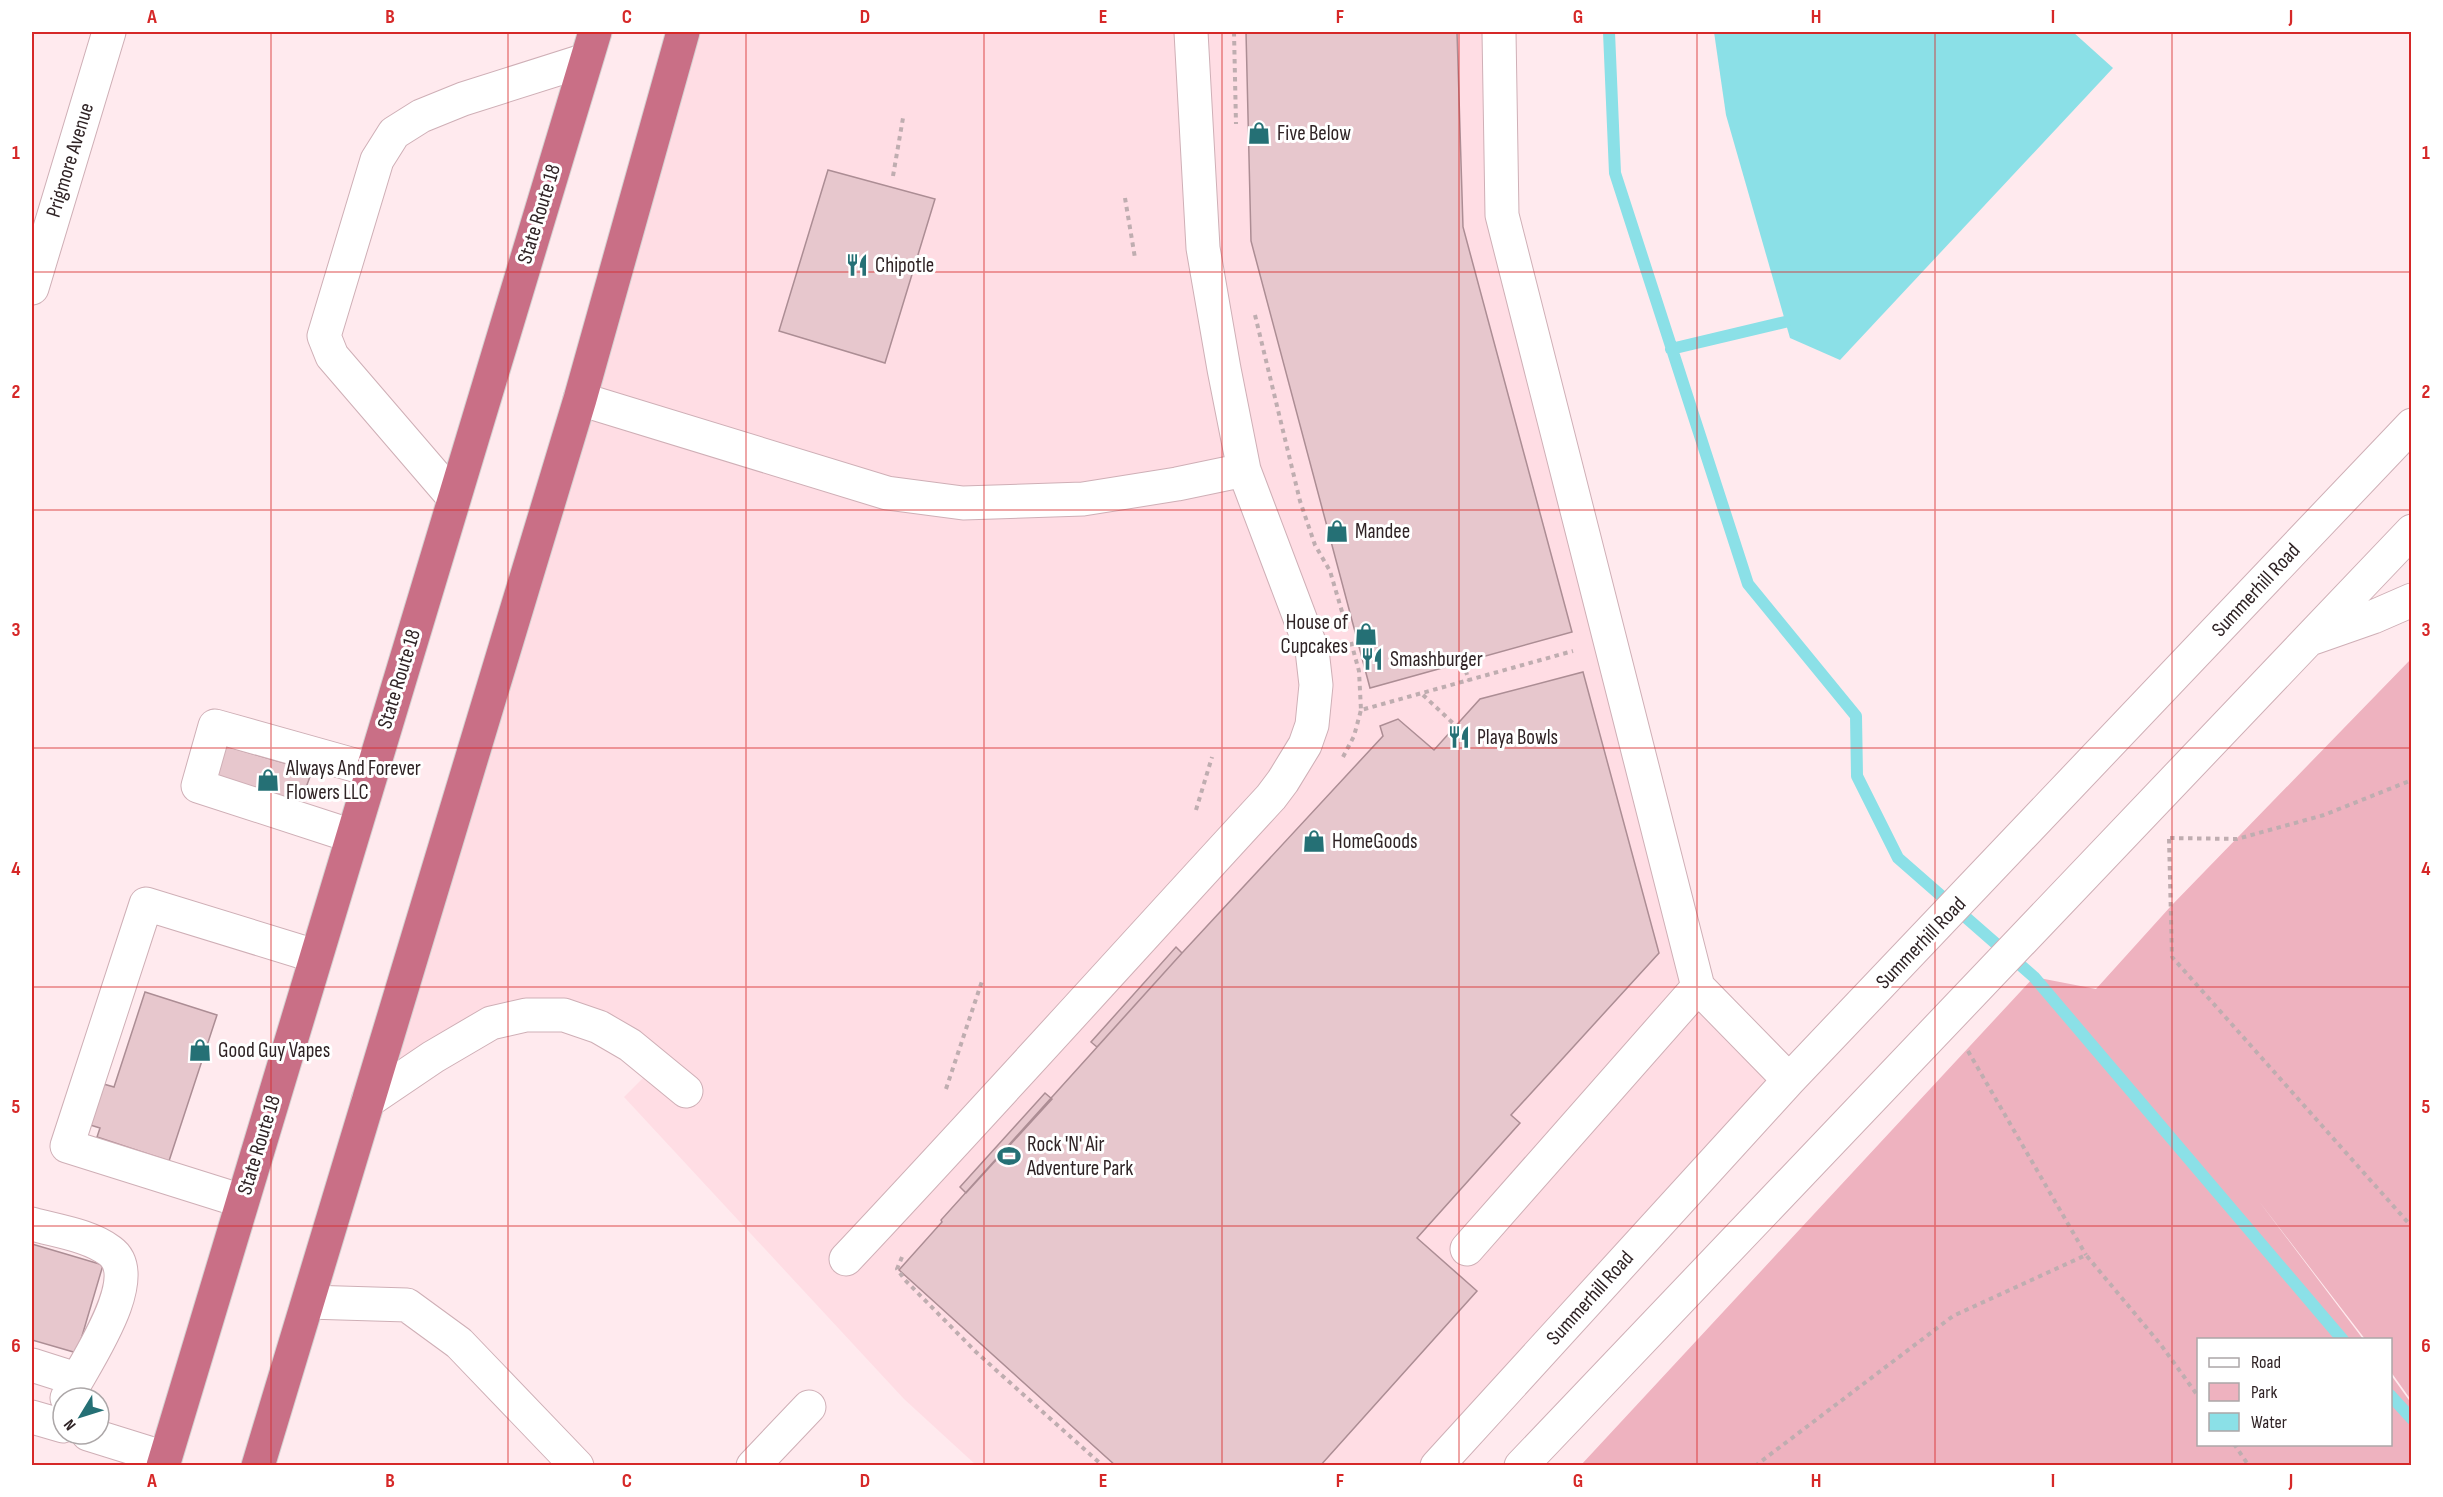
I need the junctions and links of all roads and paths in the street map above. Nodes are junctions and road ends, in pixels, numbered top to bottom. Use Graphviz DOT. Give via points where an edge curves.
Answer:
graph roads {
  1 [pos="109,32"];
  2 [pos="683,32"];
  3 [pos="1191,32"];
  4 [pos="1234,32"];
  5 [pos="1499,32"];
  6 [pos="590,46"];
  7 [pos="903,118"];
  8 [pos="1237,135"];
  9 [pos="893,176"];
  10 [pos="1125,198"];
  11 [pos="1135,258"];
  12 [pos="32,288"];
  13 [pos="1253,307"];
  14 [pos="580,399"];
  15 [pos="2412,425"];
  16 [pos="1244,470"];
  17 [pos="454,498"];
  18 [pos="2412,531"];
  19 [pos="2412,600"];
  20 [pos="2306,640"];
  21 [pos="1577,650"];
  22 [pos="1463,662"];
  23 [pos="1468,681"];
  24 [pos="1422,694"];
  25 [pos="1361,710"];
  26 [pos="1456,726"];
  27 [pos="1212,757"];
  28 [pos="1340,763"];
  29 [pos="372,770"];
  30 [pos="2412,780"];
  31 [pos="1196,810"];
  32 [pos="352,836"];
  33 [pos="2169,838"];
  34 [pos="2161,847"];
  35 [pos="315,956"];
  36 [pos="982,981"];
  37 [pos="1698,987"];
  38 [pos="1974,1041"];
  39 [pos="1789,1080"];
  40 [pos="946,1089"];
  41 [pos="686,1091"];
  42 [pos="368,1101"];
  43 [pos="242,1201"];
  44 [pos="32,1224"];
  45 [pos="2412,1227"];
  46 [pos="909,1249"];
  47 [pos="1467,1249"];
  48 [pos="2086,1255"];
  49 [pos="846,1259"];
  50 [pos="308,1302"];
  51 [pos="32,1365"];
  52 [pos="73,1386"];
  53 [pos="2197,1393"];
  54 [pos="51,1395"];
  55 [pos="809,1407"];
  56 [pos="111,1442"];
  57 [pos="2235,1446"];
  58 [pos="164,1462"];
  59 [pos="258,1466"];
  60 [pos="577,1466"];
  61 [pos="753,1466"];
  62 [pos="1103,1466"];
  63 [pos="1437,1466"];
  64 [pos="1521,1466"];
  65 [pos="1755,1466"];
  66 [pos="2249,1466"];
  1 -- 12 [label="street, Prigmore Avenue"];
  2 -- 14 [label="highway"];
  3 -- 16 [label="street" via="1203,248"];
  4 -- 8 [label="path"];
  5 -- 37 [label="street" via="1502,215"];
  6 -- 17 [label="highway, State Route 18"];
  6 -- 17 [label="street" via="421,116 394,133 377,160 324,336 332,356"];
  7 -- 9 [label="path"];
  10 -- 11 [label="path"];
  13 -- 25 [label="path" via="1300,501 1315,545 1330,571 1359,671"];
  14 -- 16 [label="street" via="887,493 963,502 1083,499"];
  14 -- 42 [label="highway"];
  15 -- 39 [label="street, Summerhill Road"];
  16 -- 49 [label="street" via="1312,650 1316,686 1312,725 1305,745 1270,797"];
  17 -- 29 [label="highway, State Route 18"];
  18 -- 20 [label="street"];
  19 -- 20 [label="street"];
  20 -- 64 [label="street"];
  21 -- 23 [label="path"];
  22 -- 23 [label="path"];
  23 -- 24 [label="path"];
  24 -- 25 [label="path"];
  24 -- 26 [label="path"];
  25 -- 28 [label="path" via="1354,736"];
  27 -- 31 [label="path"];
  29 -- 32 [label="highway, State Route 18"];
  29 -- 32 [label="street" via="215,726 198,786"];
  30 -- 33 [label="path" via="2324,815 2237,838"];
  32 -- 35 [label="highway, State Route 18"];
  33 -- 34 [label="path"];
  33 -- 45 [label="path" via="2172,957"];
  35 -- 43 [label="highway, State Route 18"];
  35 -- 43 [label="street" via="146,904 67,1146"];
  36 -- 40 [label="path"];
  37 -- 39 [label="street"];
  37 -- 47 [label="street"];
  38 -- 48 [label="path" via="1967,1050"];
  39 -- 63 [label="street, Summerhill Road"];
  41 -- 42 [label="street" via="630,1045 599,1027 564,1016 526,1015 491,1023"];
  42 -- 50 [label="highway"];
  43 -- 58 [label="highway, State Route 18"];
  44 -- 52 [label="street" via="100,1244 114,1253 120,1269 121,1286 113,1311"];
  46 -- 62 [label="path" via="897,1269 905,1280 975,1352"];
  48 -- 53 [label="path"];
  48 -- 65 [label="path" via="1953,1316"];
  50 -- 59 [label="highway"];
  50 -- 60 [label="street" via="407,1305 459,1343"];
  51 -- 54 [label="street"];
  55 -- 61 [label="street"];
  56 -- 58 [label="street"];
  57 -- 66 [label="path"];
}
